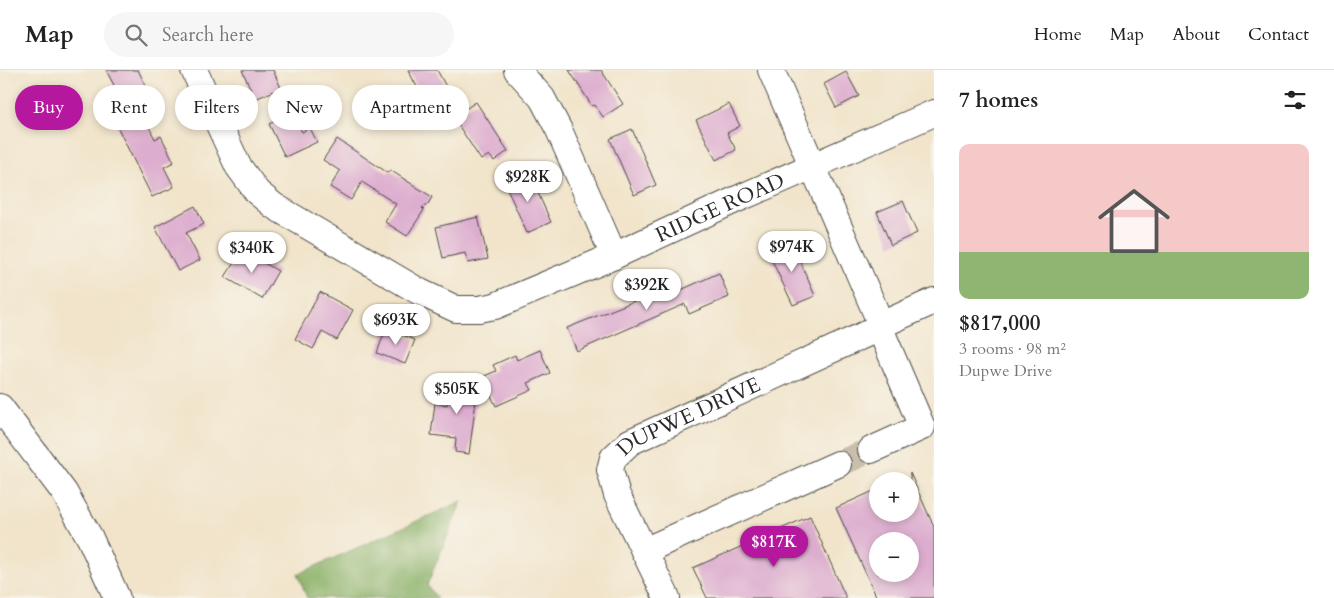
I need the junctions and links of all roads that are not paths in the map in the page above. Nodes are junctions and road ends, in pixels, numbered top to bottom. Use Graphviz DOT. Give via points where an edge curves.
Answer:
graph roads {
  1 [pos="194,70"];
  2 [pos="517,70"];
  3 [pos="771,70"];
  4 [pos="934,113"];
  5 [pos="812,166"];
  6 [pos="614,256"];
  7 [pos="934,301"];
  8 [pos="879,326"];
  9 [pos="0,407"];
  10 [pos="928,425"];
  11 [pos="870,450"];
  12 [pos="838,464"];
  13 [pos="644,551"];
  14 [pos="117,598"];
  15 [pos="667,598"];
  1 -- 6 [label="street, RIDGE ROAD" via="238,166 257,192 274,206 420,292 456,309 495,306"];
  2 -- 6 [label="street" via="542,98 559,130"];
  3 -- 5 [label="street"];
  4 -- 5 [label="street, RIDGE ROAD"];
  5 -- 6 [label="street, RIDGE ROAD"];
  5 -- 8 [label="street"];
  7 -- 8 [label="street"];
  8 -- 10 [label="street"];
  8 -- 13 [label="street, DUPWE DRIVE" via="630,442 614,458 610,470 617,495"];
  9 -- 14 [label="street" via="64,492 90,538"];
  10 -- 11 [label="street"];
  12 -- 13 [label="street"];
  13 -- 15 [label="street, DUPWE DRIVE"];
}
